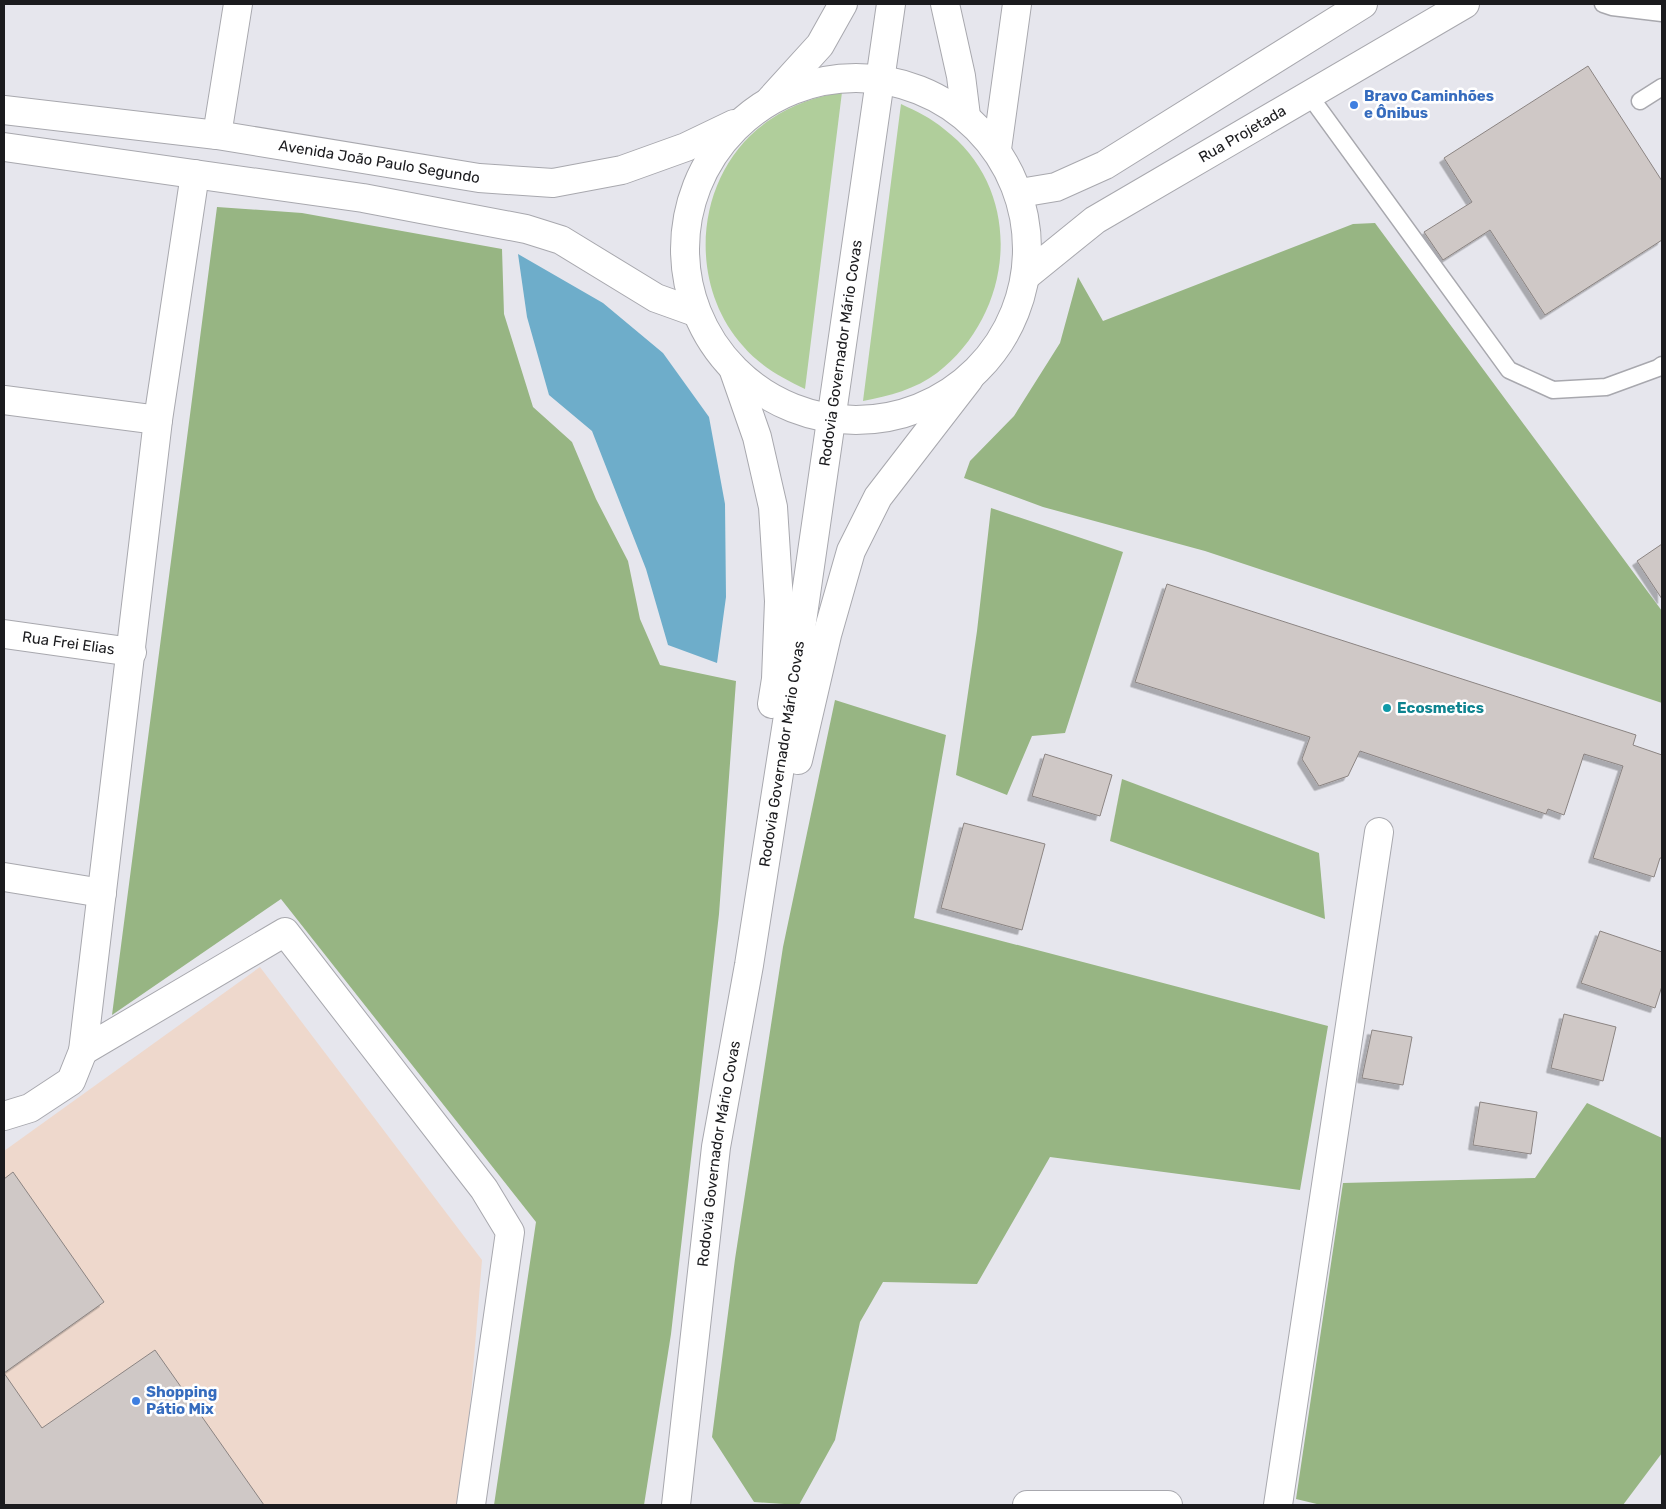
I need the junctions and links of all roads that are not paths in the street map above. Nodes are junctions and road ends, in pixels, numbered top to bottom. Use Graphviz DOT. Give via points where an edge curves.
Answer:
graph roads {
  1 [pos="238,4"];
  2 [pos="843,4"];
  3 [pos="891,4"];
  4 [pos="945,4"];
  5 [pos="1018,4"];
  6 [pos="1363,4"];
  7 [pos="1465,4"];
  8 [pos="1603,4"];
  9 [pos="1662,13"];
  10 [pos="880,77"];
  11 [pos="1662,87"];
  12 [pos="1309,95"];
  13 [pos="771,99"];
  14 [pos="1640,101"];
  15 [pos="4,110"];
  16 [pos="966,116"];
  17 [pos="744,118"];
  18 [pos="218,135"];
  19 [pos="4,147"];
  20 [pos="997,149"];
  21 [pos="195,174"];
  22 [pos="1020,193"];
  23 [pos="1027,275"];
  24 [pos="695,312"];
  25 [pos="1662,365"];
  26 [pos="734,371"];
  27 [pos="969,379"];
  28 [pos="4,400"];
  29 [pos="158,420"];
  30 [pos="829,422"];
  31 [pos="4,634"];
  32 [pos="132,652"];
  33 [pos="1379,832"];
  34 [pos="4,877"];
  35 [pos="102,893"];
  36 [pos="749,965"];
  37 [pos="83,1051"];
  38 [pos="4,1116"];
  39 [pos="471,1505"];
  40 [pos="676,1505"];
  41 [pos="1027,1505"];
  42 [pos="1168,1505"];
  43 [pos="1278,1505"];
  1 -- 18 [label="main road"];
  2 -- 13 [label="main road" via="820,45"];
  3 -- 10 [label="main road, Rodovia Governador Mário Covas"];
  4 -- 16 [label="main road"];
  5 -- 20 [label="main road"];
  6 -- 22 [label="main road" via="1105,166 1056,187"];
  7 -- 12 [label="main road, Rua Projetada"];
  8 -- 9 [label="lane"];
  10 -- 13 [label="main road, Avenida João Paulo Segundo" via="828,79"];
  10 -- 16 [label="main road, Avenida João Paulo Segundo" via="927,92"];
  10 -- 30 [label="main road, Rodovia Governador Mário Covas"];
  11 -- 14 [label="lane"];
  12 -- 23 [label="main road, Rua Projetada" via="1095,220"];
  12 -- 25 [label="lane" via="1510,370 1553,390 1606,387"];
  13 -- 17 [label="main road, Avenida João Paulo Segundo"];
  15 -- 18 [label="main road, Avenida João Paulo Segundo"];
  16 -- 20 [label="main road, Avenida João Paulo Segundo"];
  17 -- 18 [label="main road, Avenida João Paulo Segundo" via="686,147 622,170 553,183 479,178"];
  17 -- 24 [label="main road, Avenida João Paulo Segundo" via="710,159 689,207 684,260"];
  19 -- 21 [label="main road"];
  20 -- 22 [label="main road, Avenida João Paulo Segundo"];
  21 -- 24 [label="main road" via="363,198 526,229 561,240 656,298"];
  21 -- 29 [label="main road"];
  22 -- 23 [label="main road, Avenida João Paulo Segundo" via="1028,234"];
  23 -- 27 [label="main road, Avenida João Paulo Segundo" via="1016,314 1000,342"];
  24 -- 26 [label="main road, Avenida João Paulo Segundo" via="712,344"];
  26 -- 30 [label="main road, Avenida João Paulo Segundo" via="780,404"];
  26 -- 36 [label="main road" via="757,437 773,507 779,601 776,679 753,833 748,893"];
  27 -- 30 [label="main road" via="928,405 882,419"];
  27 -- 36 [label="main road, Avenida João Paulo Segundo" via="878,497 850,551 822,654 764,928"];
  28 -- 29 [label="main road"];
  29 -- 32 [label="main road"];
  30 -- 36 [label="main road, Rodovia Governador Mário Covas" via="793,684"];
  31 -- 32 [label="main road, Rua Frei Elias"];
  32 -- 35 [label="main road"];
  33 -- 43 [label="main road"];
  34 -- 35 [label="main road"];
  35 -- 37 [label="main road"];
  36 -- 40 [label="main road, Rodovia Governador Mário Covas" via="716,1147"];
  37 -- 38 [label="main road" via="71,1082 30,1108"];
  37 -- 39 [label="main road" via="285,932 484,1189 510,1232"];
  41 -- 42 [label="main road"];
}
